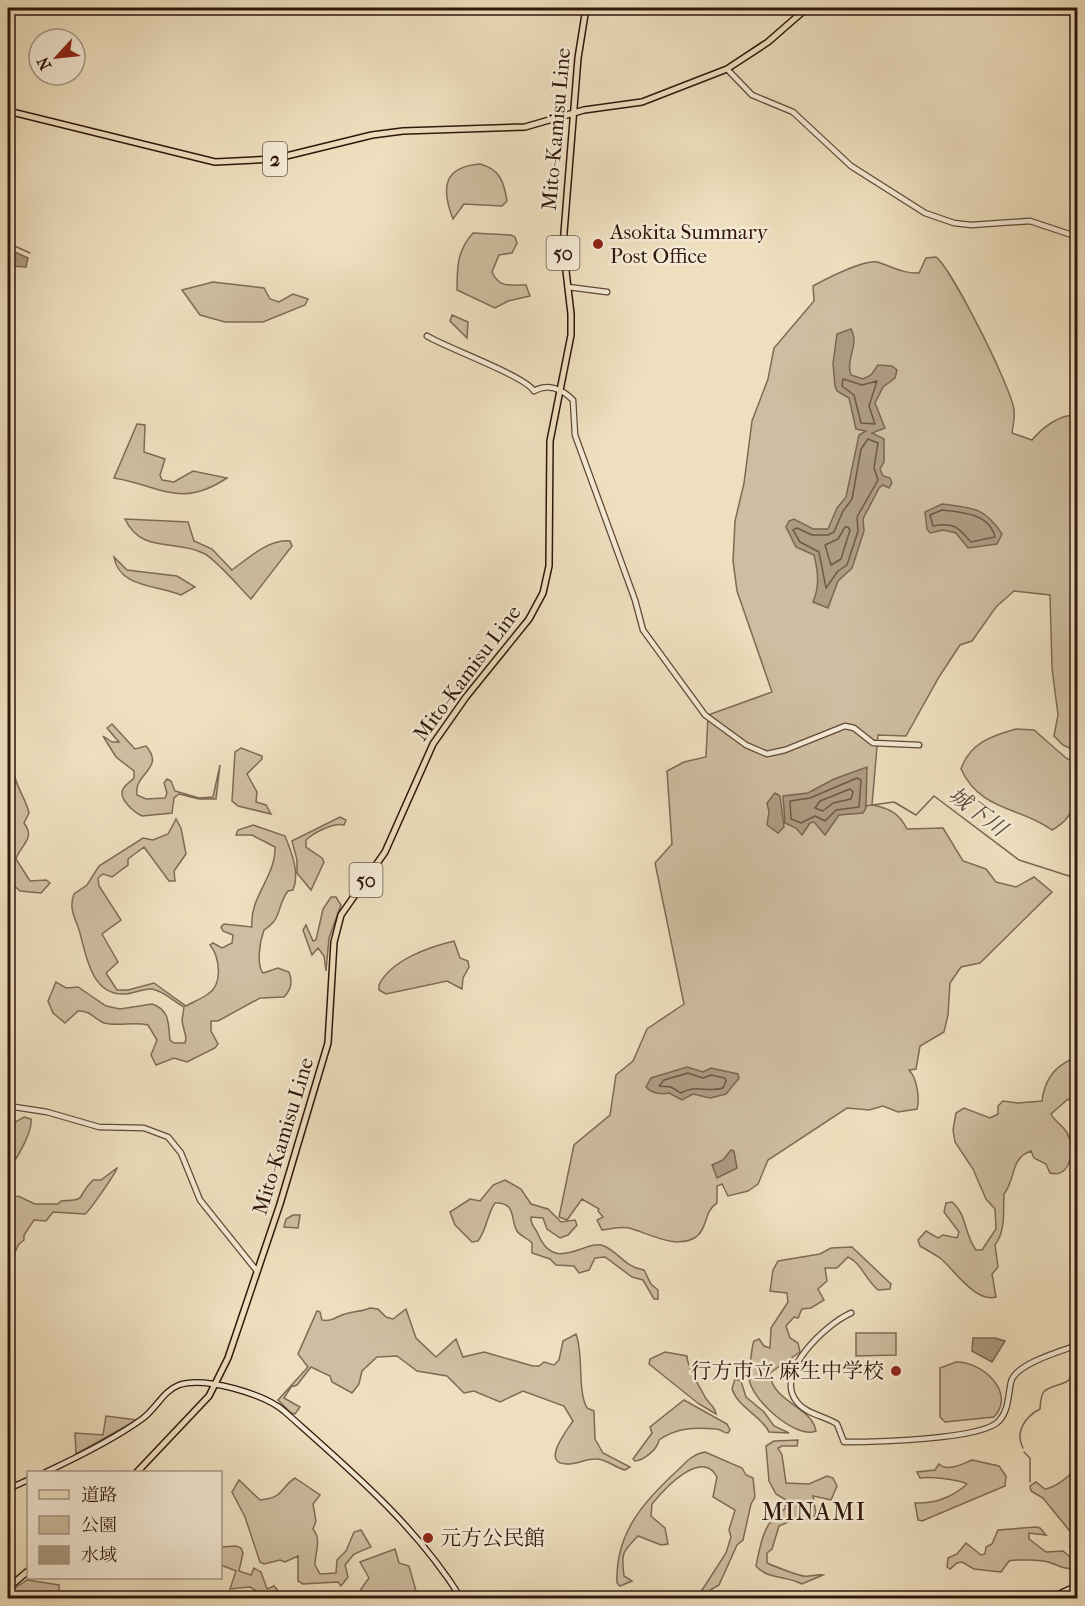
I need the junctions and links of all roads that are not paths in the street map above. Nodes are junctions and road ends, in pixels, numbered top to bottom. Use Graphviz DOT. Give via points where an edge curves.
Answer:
graph roads {
  1 [pos="586,8"];
  2 [pos="807,8"];
  3 [pos="728,69"];
  4 [pos="8,111"];
  5 [pos="574,113"];
  6 [pos="1077,237"];
  7 [pos="568,287"];
  8 [pos="607,292"];
  9 [pos="427,336"];
  10 [pos="561,392"];
  11 [pos="919,745"];
  12 [pos="8,1106"];
  13 [pos="257,1271"];
  14 [pos="851,1313"];
  15 [pos="1077,1345"];
  16 [pos="215,1386"];
  17 [pos="50,1471"];
  18 [pos="139,1471"];
  19 [pos="27,1480"];
  20 [pos="8,1489"];
  21 [pos="27,1573"];
  22 [pos="1077,1585"];
  23 [pos="8,1588"];
  24 [pos="461,1599"];
  25 [pos="1050,1599"];
  1 -- 5 [label="main road, Mito-Kamisu Line / 50"];
  2 -- 3 [label="main road, 2" via="768,42"];
  3 -- 5 [label="main road, 2" via="642,102"];
  3 -- 6 [label="street" via="752,95 793,112 850,166 925,213 970,225 1030,221"];
  4 -- 5 [label="main road, 2" via="215,162 274,159 403,131 525,127"];
  5 -- 7 [label="main road, Mito-Kamisu Line / 50" via="563,245"];
  7 -- 8 [label="street"];
  7 -- 10 [label="main road, Mito-Kamisu Line / 50" via="571,335"];
  9 -- 10 [label="street" via="522,379 534,391 547,387"];
  10 -- 11 [label="street" via="575,404 575,435 643,630 711,722 752,749 767,754 849,726 873,743"];
  10 -- 13 [label="main road, Mito-Kamisu Line / 50" via="550,441 549,566 543,593 529,619 434,744 385,852 337,925 328,1043"];
  12 -- 13 [label="street" via="48,1112 99,1127 144,1128 168,1137 181,1153 200,1200"];
  13 -- 16 [label="main road, Mito-Kamisu Line / 50"];
  14 -- 15 [label="street" via="818,1336 790,1382 791,1393 799,1405 837,1424 844,1442 916,1439 994,1425 1005,1411 1011,1380 1017,1371"];
  16 -- 17 [label="street" via="190,1383 176,1387 133,1425"];
  16 -- 18 [label="main road, Mito-Kamisu Line / 50"];
  16 -- 24 [label="street" via="259,1396 284,1411 401,1518 424,1544"];
  19 -- 20 [label="street"];
  21 -- 23 [label="main road"];
  22 -- 25 [label="street"];
}
